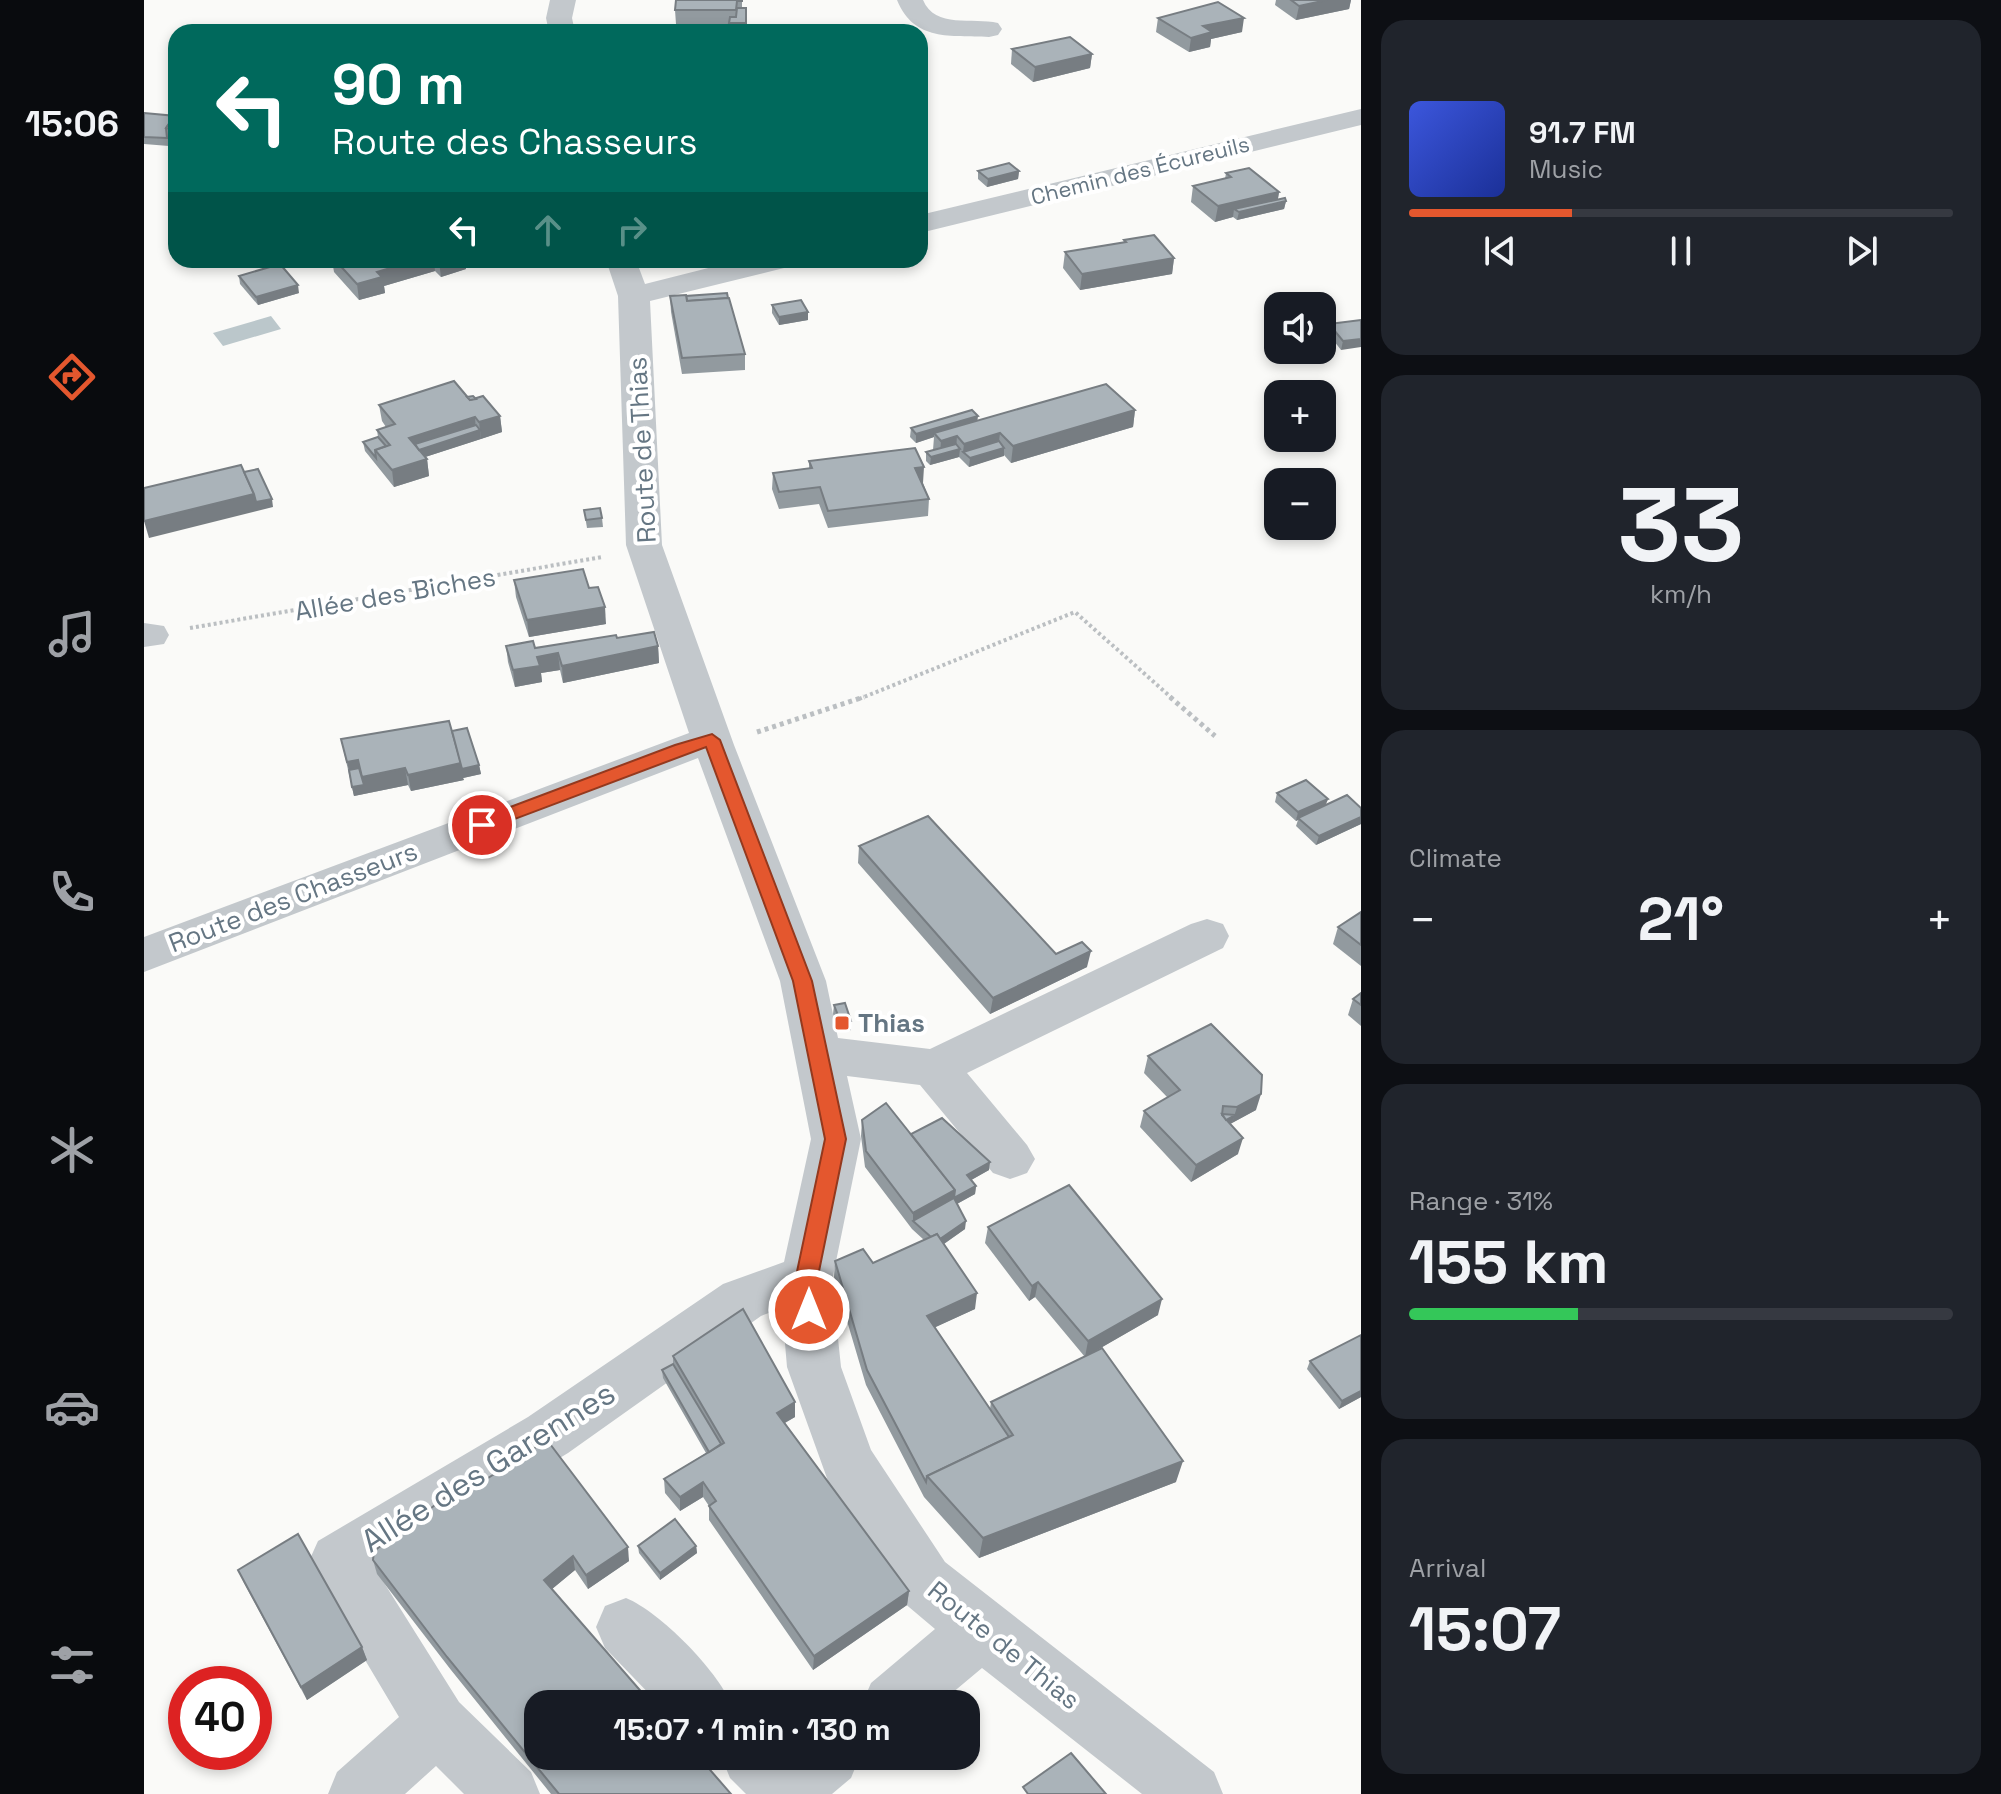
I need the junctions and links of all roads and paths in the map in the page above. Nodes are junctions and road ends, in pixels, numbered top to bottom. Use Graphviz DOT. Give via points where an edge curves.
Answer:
graph roads {
  1 [pos="563,0"];
  2 [pos="910,0"];
  3 [pos="560,24"];
  4 [pos="989,29"];
  5 [pos="1361,117"];
  6 [pos="928,222"];
  7 [pos="624,268"];
  8 [pos="745,268"];
  9 [pos="634,296"];
  10 [pos="644,545"];
  11 [pos="147,635"];
  12 [pos="1215,736"];
  13 [pos="713,743"];
  14 [pos="1207,936"];
  15 [pos="144,955"];
  16 [pos="818,1054"];
  17 [pos="934,1068"];
  18 [pos="1010,1159"];
  19 [pos="806,1281"];
  20 [pos="626,1627"];
  21 [pos="981,1630"];
  22 [pos="687,1690"];
  23 [pos="909,1690"];
  24 [pos="437,1724"];
  25 [pos="359,1794"];
  26 [pos="509,1794"];
  27 [pos="1192,1794"];
  1 -- 3 [label="street"];
  2 -- 4 [label="street" via="916,15 938,27"];
  5 -- 6 [label="street, Chemin des Écureuils"];
  7 -- 9 [label="street, Route de Thias"];
  8 -- 9 [label="street"];
  9 -- 10 [label="street, Route de Thias"];
  10 -- 11 [label="path, Allée des Biches" via="576,563"];
  10 -- 13 [label="street, Route de Thias"];
  12 -- 13 [label="path" via="1075,612 833,709"];
  13 -- 15 [label="street, Route des Chasseurs" via="681,749"];
  13 -- 16 [label="street, Route de Thias" via="803,981"];
  14 -- 17 [label="street"];
  16 -- 17 [label="street"];
  16 -- 19 [label="street, Route de Thias" via="836,1139"];
  17 -- 18 [label="street"];
  19 -- 21 [label="street, Route de Thias" via="814,1367 848,1463 924,1582"];
  19 -- 24 [label="street, Allée des Garennes" via="742,1300 548,1435 338,1561"];
  20 -- 22 [label="street"];
  21 -- 23 [label="street"];
  21 -- 27 [label="street, Route de Thias"];
  24 -- 25 [label="street"];
  24 -- 26 [label="street, Allée des Garennes"];
}
